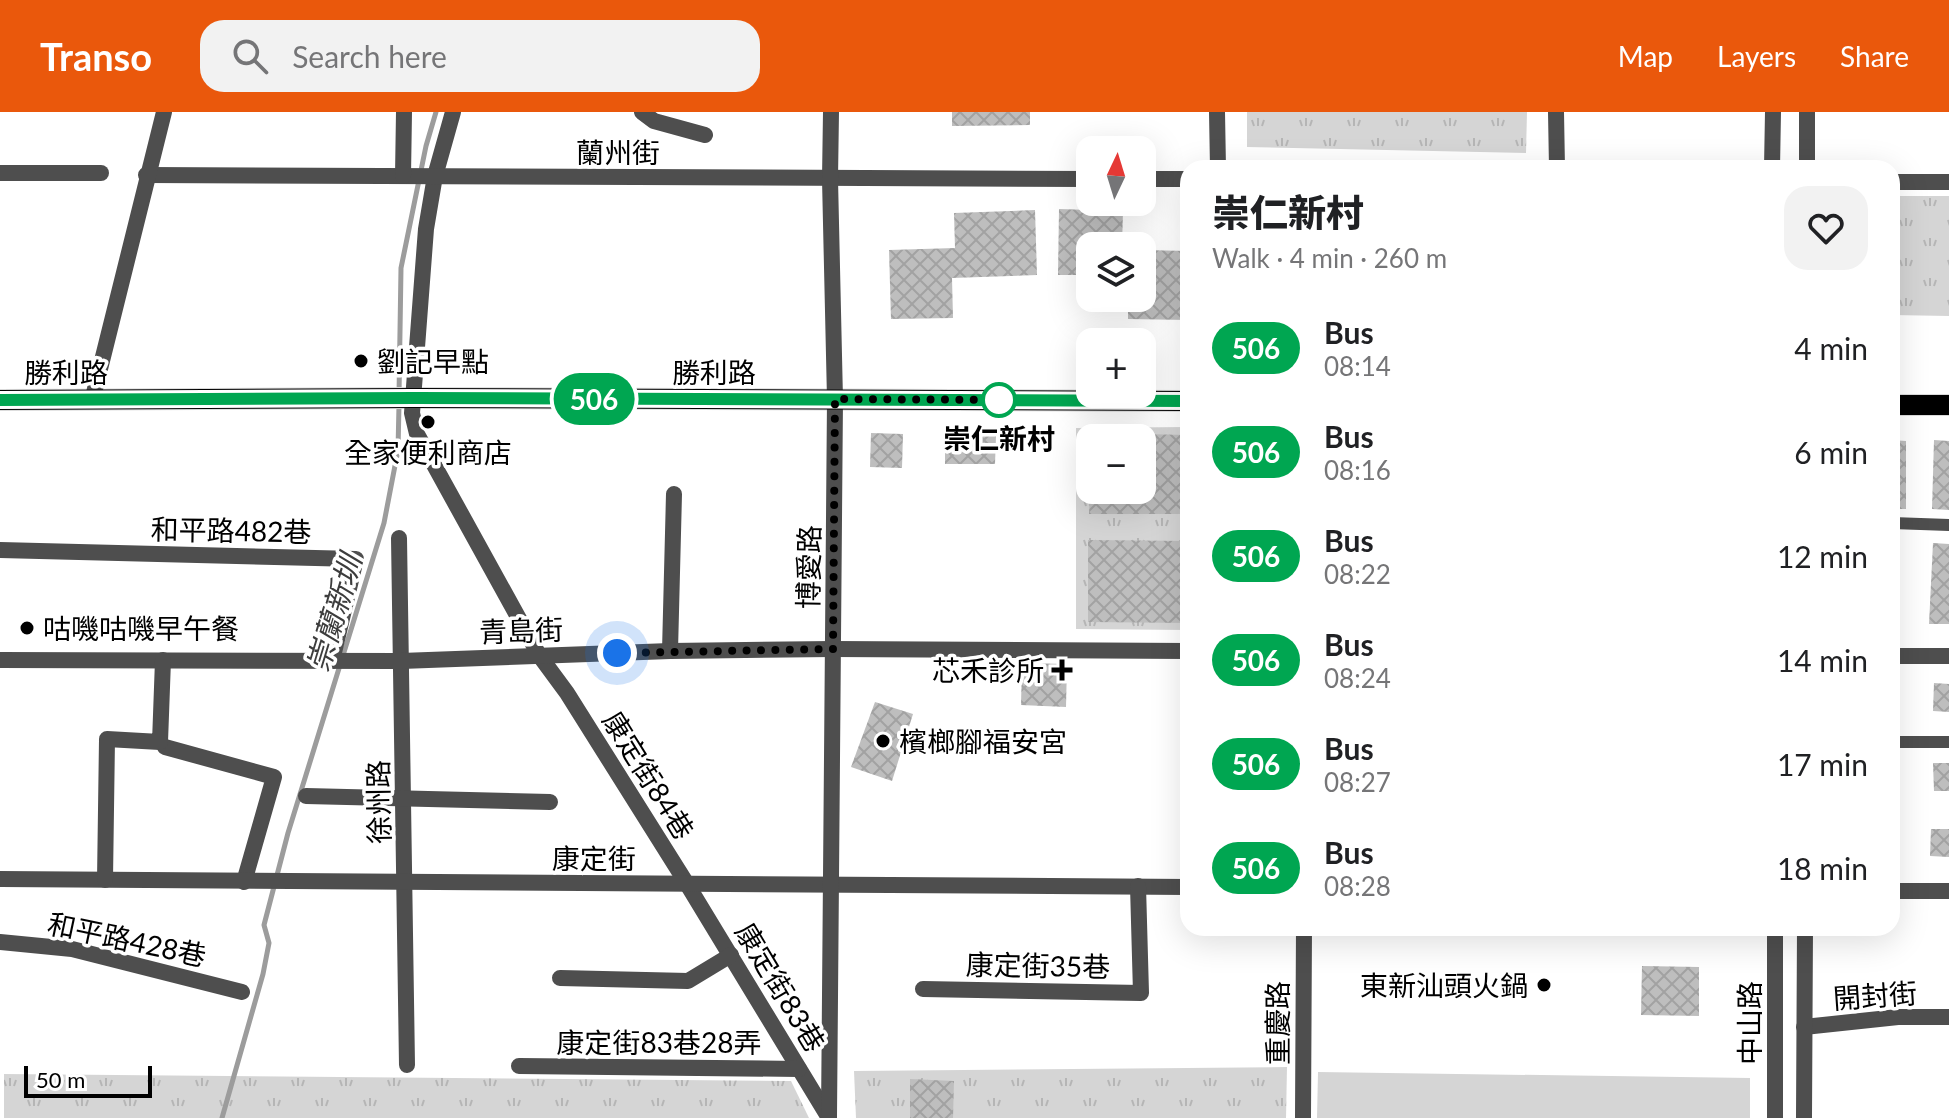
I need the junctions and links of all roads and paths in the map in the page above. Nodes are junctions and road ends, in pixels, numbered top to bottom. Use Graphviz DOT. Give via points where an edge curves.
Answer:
graph roads {
  1 [pos="164,112"];
  2 [pos="404,112"];
  3 [pos="453,112"];
  4 [pos="642,112"];
  5 [pos="831,112"];
  6 [pos="1217,112"];
  7 [pos="1556,112"];
  8 [pos="1773,112"];
  9 [pos="1807,112"];
  10 [pos="705,135"];
  11 [pos="1218,160"];
  12 [pos="1557,160"];
  13 [pos="1772,160"];
  14 [pos="1807,160"];
  15 [pos="0,173"];
  16 [pos="101,173"];
  17 [pos="146,175"];
  18 [pos="420,176"];
  19 [pos="830,179"];
  20 [pos="1076,179"];
  21 [pos="1156,179"];
  22 [pos="1180,179"];
  23 [pos="1900,182"];
  24 [pos="1949,182"];
  25 [pos="404,398"];
  26 [pos="835,399"];
  27 [pos="0,400"];
  28 [pos="92,401"];
  29 [pos="1180,401"];
  30 [pos="1900,405"];
  31 [pos="1949,405"];
  32 [pos="674,494"];
  33 [pos="1900,523"];
  34 [pos="1949,525"];
  35 [pos="399,538"];
  36 [pos="0,550"];
  37 [pos="833,649"];
  38 [pos="670,651"];
  39 [pos="1180,651"];
  40 [pos="539,655"];
  41 [pos="1900,656"];
  42 [pos="1949,656"];
  43 [pos="0,660"];
  44 [pos="163,660"];
  45 [pos="341,661"];
  46 [pos="401,661"];
  47 [pos="1900,742"];
  48 [pos="1949,742"];
  49 [pos="165,747"];
  50 [pos="306,796"];
  51 [pos="404,798"];
  52 [pos="550,802"];
  53 [pos="0,879"];
  54 [pos="105,880"];
  55 [pos="244,882"];
  56 [pos="406,883"];
  57 [pos="687,884"];
  58 [pos="831,885"];
  59 [pos="1138,886"];
  60 [pos="1180,887"];
  61 [pos="1900,891"];
  62 [pos="1949,891"];
  63 [pos="1304,936"];
  64 [pos="1775,936"];
  65 [pos="1805,936"];
  66 [pos="0,942"];
  67 [pos="731,955"];
  68 [pos="560,978"];
  69 [pos="923,989"];
  70 [pos="242,992"];
  71 [pos="1949,1017"];
  72 [pos="1804,1027"];
  73 [pos="407,1065"];
  74 [pos="519,1066"];
  75 [pos="799,1069"];
  76 [pos="829,1118"];
  77 [pos="1303,1118"];
  78 [pos="1775,1118"];
  79 [pos="1804,1118"];
  1 -- 17 [label="street"];
  2 -- 18 [label="street"];
  3 -- 18 [label="street"];
  4 -- 10 [label="street" via="654,121"];
  5 -- 19 [label="street, 博愛路"];
  6 -- 11 [label="street"];
  7 -- 12 [label="street"];
  8 -- 13 [label="street"];
  9 -- 14 [label="street"];
  15 -- 16 [label="street"];
  17 -- 18 [label="street, 蘭州街"];
  17 -- 28 [label="street"];
  18 -- 19 [label="street, 蘭州街"];
  18 -- 25 [label="street" via="426,229"];
  19 -- 20 [label="street, 蘭州街"];
  19 -- 26 [label="street, 博愛路"];
  21 -- 22 [label="street"];
  23 -- 24 [label="street"];
  25 -- 26 [label="main road, 勝利路"];
  25 -- 28 [label="main road, 勝利路"];
  25 -- 40 [label="street" via="417,434"];
  26 -- 29 [label="main road, 勝利路"];
  26 -- 37 [label="street, 博愛路"];
  27 -- 28 [label="main road, 勝利路"];
  30 -- 31 [label="main road"];
  32 -- 38 [label="street"];
  33 -- 34 [label="street"];
  35 -- 46 [label="street, 徐州路"];
  36 -- 45 [label="street, 和平路482巷" via="356,559"];
  37 -- 38 [label="street, 青島街"];
  37 -- 39 [label="street, 青島街"];
  37 -- 58 [label="street, 博愛路"];
  38 -- 40 [label="street, 青島街"];
  40 -- 46 [label="street, 青島街"];
  40 -- 57 [label="street, 康定街84巷"];
  41 -- 42 [label="street"];
  43 -- 44 [label="street, 青島街"];
  44 -- 45 [label="street, 青島街"];
  44 -- 54 [label="street" via="160,742 107,739"];
  45 -- 46 [label="street, 青島街"];
  46 -- 51 [label="street, 徐州路"];
  47 -- 48 [label="street"];
  49 -- 55 [label="street" via="274,777"];
  50 -- 51 [label="street"];
  51 -- 52 [label="street"];
  51 -- 56 [label="street, 徐州路"];
  53 -- 54 [label="street, 康定街"];
  54 -- 55 [label="street, 康定街"];
  55 -- 56 [label="street, 康定街"];
  56 -- 57 [label="street, 康定街"];
  56 -- 73 [label="street, 徐州路"];
  57 -- 58 [label="street, 康定街"];
  57 -- 67 [label="street, 康定街83巷"];
  58 -- 59 [label="street, 康定街"];
  58 -- 76 [label="street, 博愛路"];
  59 -- 60 [label="street, 康定街"];
  59 -- 69 [label="street, 康定街35巷" via="1141,993"];
  61 -- 62 [label="street"];
  63 -- 77 [label="street, 重慶路"];
  64 -- 78 [label="street, 中山路"];
  65 -- 72 [label="street, 中山路"];
  66 -- 70 [label="street, 和平路428巷" via="72,949"];
  67 -- 68 [label="street" via="688,981"];
  67 -- 75 [label="street, 康定街83巷"];
  71 -- 72 [label="street, 開封街"];
  72 -- 79 [label="street, 中山路"];
  74 -- 75 [label="street, 康定街83巷28弄"];
  75 -- 76 [label="street, 康定街83巷"];
}
